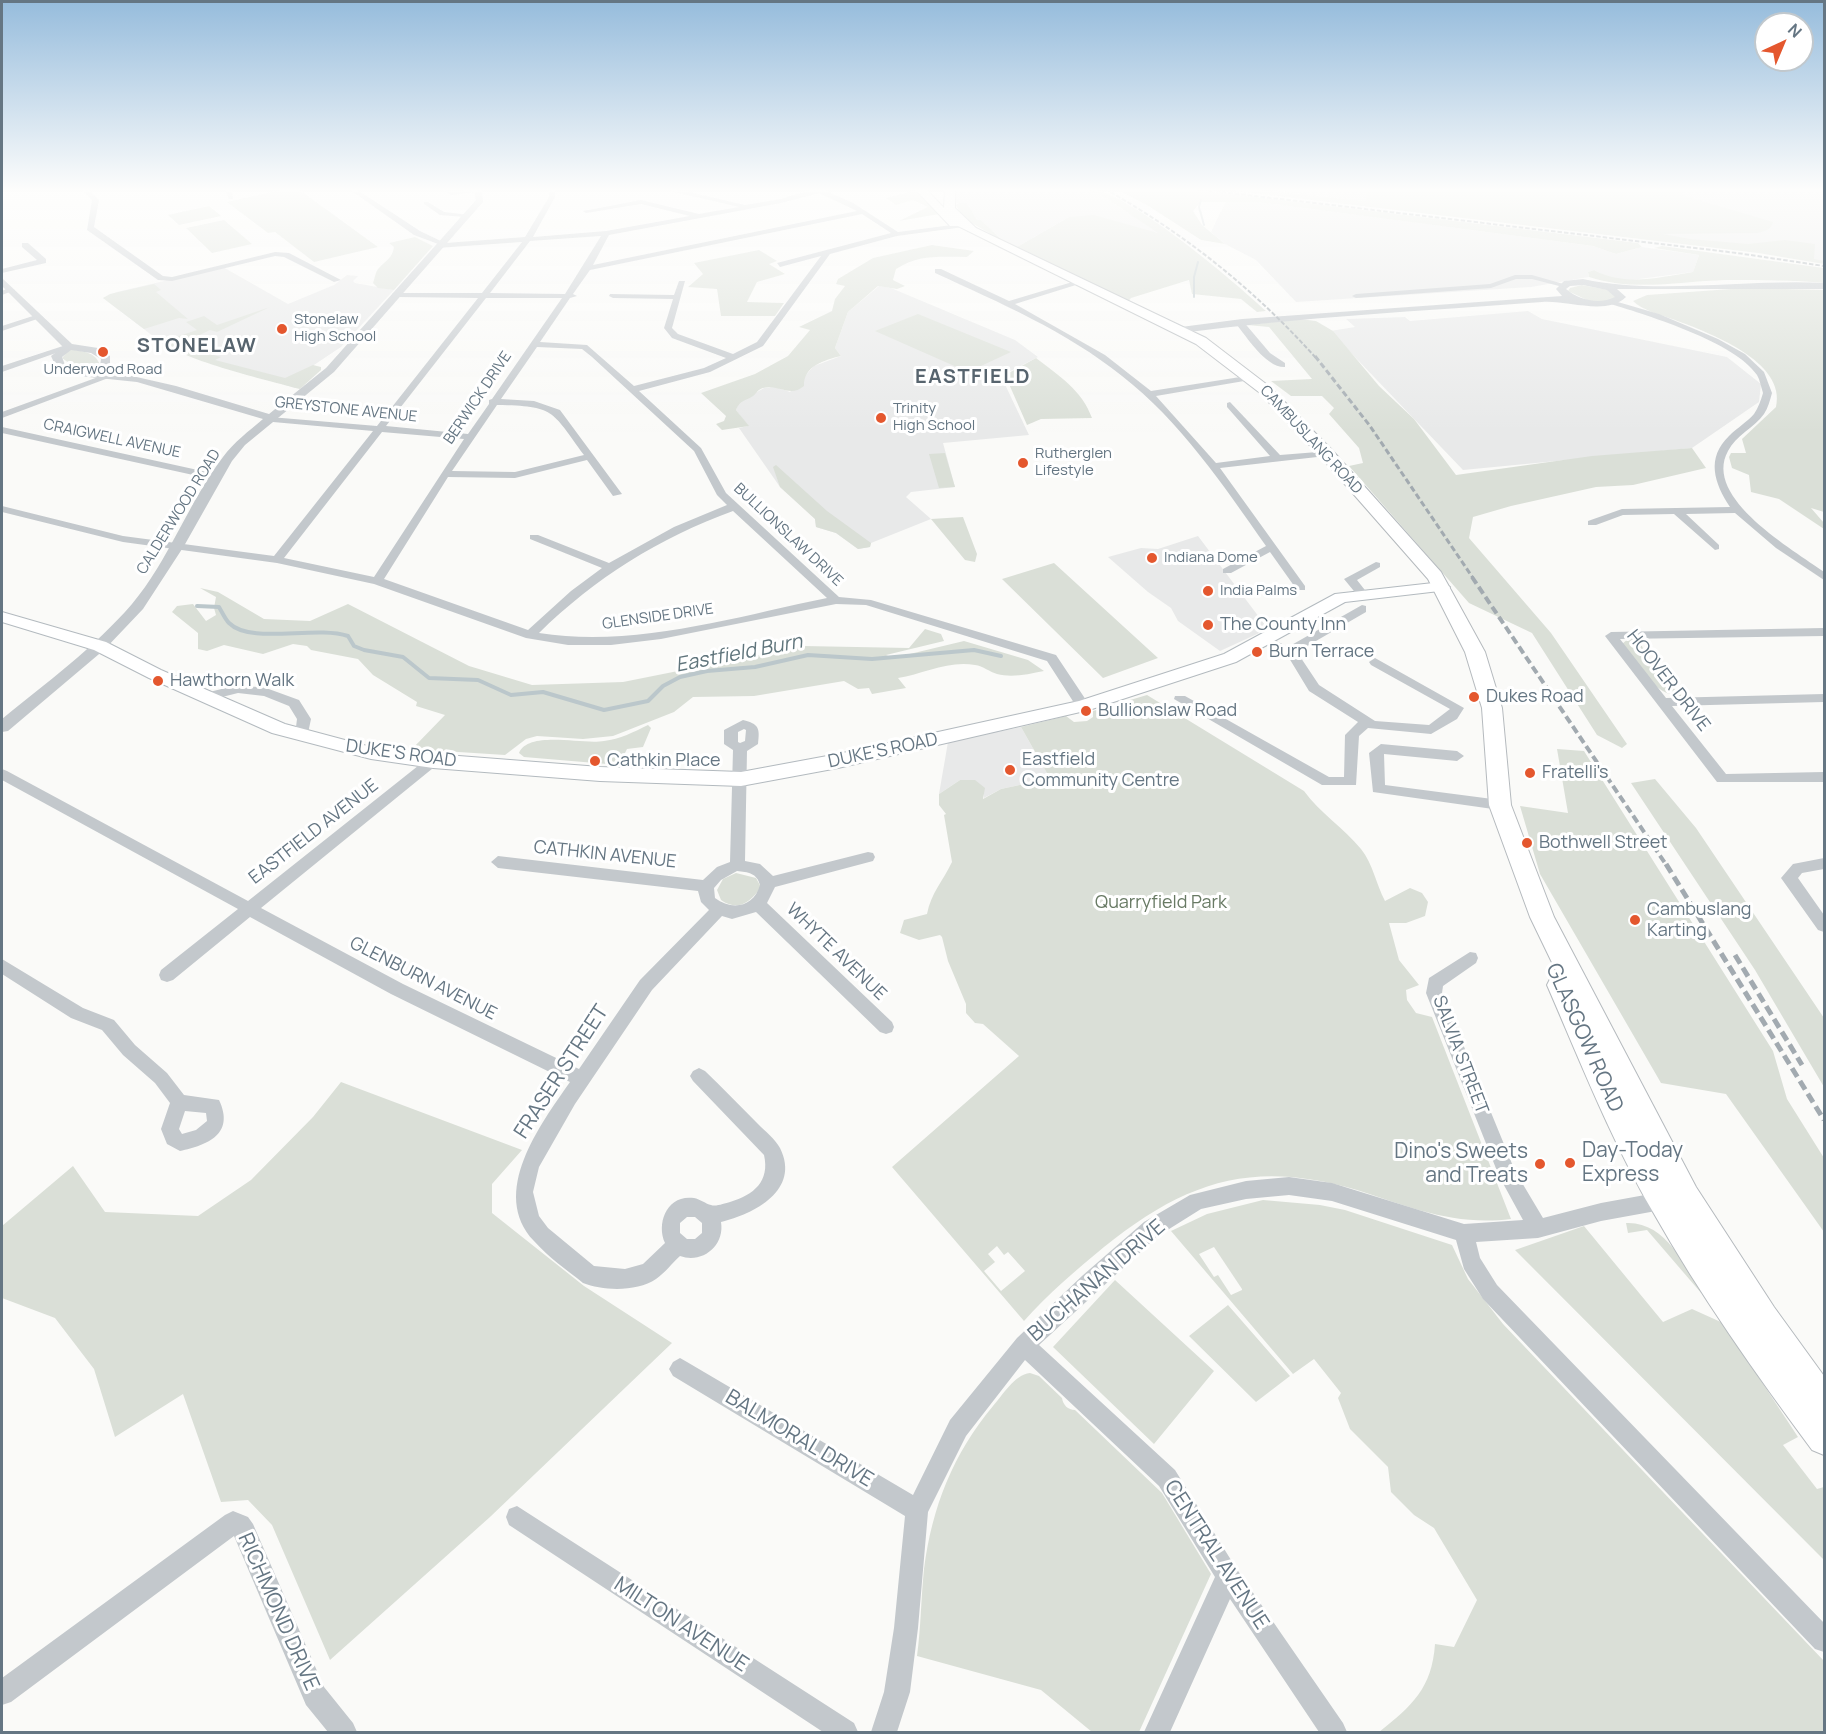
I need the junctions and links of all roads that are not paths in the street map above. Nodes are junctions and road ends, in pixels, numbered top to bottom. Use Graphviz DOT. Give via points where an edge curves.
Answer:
graph roads {
  1 [pos="150,270"];
  2 [pos="209,270"];
  3 [pos="316,270"];
  4 [pos="419,270"];
  5 [pos="505,270"];
  6 [pos="586,270"];
  7 [pos="815,270"];
  8 [pos="1045,270"];
  9 [pos="938,271"];
  10 [pos="337,280"];
  11 [pos="2,281"];
  12 [pos="692,283"];
  13 [pos="1074,283"];
  14 [pos="1602,285"];
  15 [pos="1824,286"];
  16 [pos="1562,287"];
  17 [pos="1665,288"];
  18 [pos="6,291"];
  19 [pos="396,295"];
  20 [pos="486,295"];
  21 [pos="566,296"];
  22 [pos="578,296"];
  23 [pos="613,296"];
  24 [pos="1356,296"];
  25 [pos="677,297"];
  26 [pos="1580,300"];
  27 [pos="1617,300"];
  28 [pos="1007,303"];
  29 [pos="39,317"];
  30 [pos="1239,322"];
  31 [pos="2,329"];
  32 [pos="1173,329"];
  33 [pos="533,344"];
  34 [pos="69,346"];
  35 [pos="735,358"];
  36 [pos="1282,365"];
  37 [pos="2,369"];
  38 [pos="115,374"];
  39 [pos="1250,377"];
  40 [pos="634,389"];
  41 [pos="1149,394"];
  42 [pos="492,402"];
  43 [pos="1230,405"];
  44 [pos="2,415"];
  45 [pos="273,419"];
  46 [pos="2,430"];
  47 [pos="380,431"];
  48 [pos="471,437"];
  49 [pos="1326,453"];
  50 [pos="589,458"];
  51 [pos="1277,458"];
  52 [pos="1214,466"];
  53 [pos="444,474"];
  54 [pos="216,477"];
  55 [pos="617,495"];
  56 [pos="735,506"];
  57 [pos="2,509"];
  58 [pos="1738,510"];
  59 [pos="1677,511"];
  60 [pos="1592,523"];
  61 [pos="534,537"];
  62 [pos="177,546"];
  63 [pos="1272,547"];
  64 [pos="1715,547"];
  65 [pos="277,560"];
  66 [pos="1376,565"];
  67 [pos="608,567"];
  68 [pos="1227,571"];
  69 [pos="1824,577"];
  70 [pos="377,581"];
  71 [pos="1442,587"];
  72 [pos="1301,588"];
  73 [pos="836,600"];
  74 [pos="1362,602"];
  75 [pos="2,617"];
  76 [pos="1824,632"];
  77 [pos="530,635"];
  78 [pos="1265,639"];
  79 [pos="100,646"];
  80 [pos="1288,652"];
  81 [pos="1375,662"];
  82 [pos="206,697"];
  83 [pos="1824,698"];
  84 [pos="1180,699"];
  85 [pos="1663,702"];
  86 [pos="1083,706"];
  87 [pos="1367,722"];
  88 [pos="2,727"];
  89 [pos="302,735"];
  90 [pos="740,748"];
  91 [pos="1457,756"];
  92 [pos="432,761"];
  93 [pos="2,774"];
  94 [pos="1824,777"];
  95 [pos="741,779"];
  96 [pos="1500,805"];
  97 [pos="868,857"];
  98 [pos="498,862"];
  99 [pos="1824,864"];
  100 [pos="737,865"];
  101 [pos="769,883"];
  102 [pos="707,886"];
  103 [pos="759,904"];
  104 [pos="719,909"];
  105 [pos="248,910"];
  106 [pos="1824,926"];
  107 [pos="1470,958"];
  108 [pos="2,966"];
  109 [pos="167,975"];
  110 [pos="886,1027"];
  111 [pos="699,1076"];
  112 [pos="582,1079"];
  113 [pos="179,1102"];
  114 [pos="1674,1199"];
  115 [pos="710,1215"];
  116 [pos="1539,1230"];
  117 [pos="1464,1233"];
  118 [pos="677,1245"];
  119 [pos="1024,1345"];
  120 [pos="680,1369"];
  121 [pos="1824,1404"];
  122 [pos="1824,1438"];
  123 [pos="917,1509"];
  124 [pos="517,1517"];
  125 [pos="1228,1575"];
  126 [pos="1824,1640"];
  127 [pos="2,1693"];
  128 [pos="344,1732"];
  129 [pos="844,1732"];
  130 [pos="884,1732"];
  131 [pos="1156,1732"];
  132 [pos="1334,1732"];
  1 -- 2 [label="street" via="161,278 172,279"];
  3 -- 10 [label="street"];
  4 -- 19 [label="street, CALDERWOOD ROAD"];
  5 -- 20 [label="street"];
  6 -- 21 [label="street, BERWICK DRIVE"];
  7 -- 35 [label="street" via="760,344"];
  8 -- 13 [label="main road, CAMBUSLANG ROAD"];
  9 -- 28 [label="street"];
  11 -- 18 [label="street"];
  12 -- 25 [label="street" via="678,283"];
  13 -- 28 [label="street"];
  13 -- 32 [label="main road, CAMBUSLANG ROAD"];
  14 -- 16 [label="street" via="1583,282"];
  14 -- 17 [label="street"];
  14 -- 27 [label="street" via="1616,291"];
  15 -- 17 [label="street"];
  16 -- 24 [label="street" via="1515,276 1491,286"];
  16 -- 26 [label="street" via="1567,295"];
  16 -- 32 [label="street" via="1548,294 1236,317"];
  17 -- 27 [label="street"];
  18 -- 29 [label="street"];
  19 -- 20 [label="street"];
  19 -- 45 [label="street, CALDERWOOD ROAD" via="330,370"];
  20 -- 21 [label="street"];
  20 -- 47 [label="street"];
  21 -- 22 [label="street"];
  21 -- 33 [label="street, BERWICK DRIVE"];
  23 -- 25 [label="street"];
  25 -- 35 [label="street" via="668,328 675,336"];
  26 -- 27 [label="street"];
  26 -- 30 [label="street" via="1554,298"];
  27 -- 58 [label="street" via="1722,343 1761,376 1767,399 1760,412 1724,445 1719,458 1720,479 1728,499"];
  28 -- 41 [label="street" via="1075,339"];
  29 -- 31 [label="street"];
  29 -- 34 [label="street"];
  30 -- 32 [label="street"];
  30 -- 36 [label="street" via="1267,355"];
  32 -- 39 [label="main road, CAMBUSLANG ROAD" via="1223,356"];
  33 -- 40 [label="street, BULLIONSLAW DRIVE" via="584,347"];
  33 -- 42 [label="street, BERWICK DRIVE"];
  34 -- 37 [label="street"];
  34 -- 38 [label="street" via="101,353 106,358 105,366"];
  34 -- 38 [label="street, GREYSTONE AVENUE" via="56,356 60,367 73,372"];
  35 -- 40 [label="street"];
  38 -- 44 [label="street"];
  38 -- 45 [label="street, GREYSTONE AVENUE"];
  39 -- 41 [label="street"];
  39 -- 49 [label="main road, CAMBUSLANG ROAD"];
  40 -- 56 [label="street, BULLIONSLAW DRIVE" via="698,450 722,495"];
  41 -- 52 [label="street"];
  42 -- 48 [label="street, BERWICK DRIVE"];
  42 -- 50 [label="street" via="548,406 558,412"];
  43 -- 51 [label="street"];
  45 -- 47 [label="street, GREYSTONE AVENUE"];
  45 -- 54 [label="street, CALDERWOOD ROAD" via="241,443"];
  46 -- 54 [label="street, CRAIGWELL AVENUE"];
  47 -- 48 [label="street, GREYSTONE AVENUE"];
  47 -- 65 [label="street"];
  48 -- 53 [label="street, BERWICK DRIVE"];
  49 -- 51 [label="street"];
  49 -- 71 [label="main road, CAMBUSLANG ROAD"];
  50 -- 53 [label="street" via="514,475"];
  50 -- 55 [label="street"];
  51 -- 52 [label="street"];
  52 -- 63 [label="street"];
  53 -- 70 [label="street, BERWICK DRIVE"];
  54 -- 62 [label="street, CALDERWOOD ROAD"];
  56 -- 67 [label="street" via="670,532"];
  56 -- 73 [label="street, BULLIONSLAW DRIVE"];
  57 -- 62 [label="street, GLENSIDE DRIVE" via="123,540"];
  58 -- 59 [label="street"];
  58 -- 69 [label="street"];
  59 -- 60 [label="street" via="1622,512"];
  59 -- 64 [label="street"];
  61 -- 67 [label="street"];
  62 -- 65 [label="street, GLENSIDE DRIVE"];
  62 -- 79 [label="street, CALDERWOOD ROAD" via="138,606"];
  63 -- 68 [label="street"];
  63 -- 72 [label="street"];
  65 -- 70 [label="street, GLENSIDE DRIVE"];
  66 -- 74 [label="street" via="1350,579"];
  67 -- 77 [label="street" via="559,605"];
  70 -- 77 [label="street, GLENSIDE DRIVE"];
  71 -- 74 [label="main road, DUKE'S ROAD"];
  71 -- 96 [label="main road, GLASGOW ROAD" via="1475,652 1492,708"];
  73 -- 77 [label="street, GLENSIDE DRIVE" via="662,635 611,641 568,641"];
  73 -- 86 [label="street, GLENSIDE DRIVE" via="867,602 1052,658"];
  74 -- 78 [label="main road, DUKE'S ROAD" via="1341,597"];
  74 -- 80 [label="street"];
  75 -- 79 [label="main road, DUKE'S ROAD"];
  76 -- 85 [label="street, HOOVER DRIVE" via="1611,636"];
  78 -- 80 [label="street"];
  78 -- 86 [label="main road, DUKE'S ROAD" via="1230,658"];
  79 -- 82 [label="main road, DUKE'S ROAD"];
  79 -- 88 [label="street"];
  80 -- 87 [label="street" via="1294,655 1314,688"];
  81 -- 87 [label="street" via="1457,708 1431,730"];
  82 -- 89 [label="main road, DUKE'S ROAD"];
  82 -- 89 [label="street" via="238,689 266,692 294,703 304,719"];
  83 -- 85 [label="street"];
  84 -- 87 [label="street" via="1328,782 1352,782 1352,735"];
  85 -- 94 [label="street, HOOVER DRIVE" via="1722,779"];
  86 -- 95 [label="main road, DUKE'S ROAD"];
  89 -- 92 [label="main road, DUKE'S ROAD" via="371,753"];
  90 -- 95 [label="street"];
  91 -- 96 [label="street" via="1381,749 1376,753 1378,789"];
  92 -- 95 [label="main road, DUKE'S ROAD" via="600,774"];
  92 -- 105 [label="street, EASTFIELD AVENUE"];
  93 -- 105 [label="street, GLENBURN AVENUE"];
  95 -- 100 [label="street"];
  96 -- 114 [label="main road, GLASGOW ROAD" via="1494,835 1623,1126"];
  97 -- 101 [label="street"];
  98 -- 102 [label="street, CATHKIN AVENUE"];
  99 -- 106 [label="street" via="1798,868 1789,878"];
  100 -- 101 [label="street" via="755,867"];
  100 -- 102 [label="street" via="718,872"];
  101 -- 103 [label="street"];
  102 -- 104 [label="street" via="708,899"];
  103 -- 104 [label="street" via="735,912"];
  103 -- 110 [label="street, WHYTE AVENUE"];
  104 -- 112 [label="street, FRASER STREET" via="646,985"];
  105 -- 109 [label="street"];
  105 -- 112 [label="street, GLENBURN AVENUE" via="397,989"];
  107 -- 116 [label="street, SALVIA STREET" via="1435,983 1434,993 1508,1176"];
  108 -- 113 [label="street" via="76,1013 108,1025 161,1078"];
  111 -- 115 [label="street" via="772,1150 778,1165 778,1175 771,1187 749,1204 732,1212"];
  112 -- 118 [label="street, FRASER STREET" via="530,1165 524,1192 530,1220 541,1235 590,1276 613,1279 642,1274"];
  114 -- 116 [label="street, BUCHANAN DRIVE" via="1601,1212"];
  114 -- 121 [label="main road, GLASGOW ROAD"];
  114 -- 122 [label="main road, GLASGOW ROAD" via="1743,1328"];
  115 -- 118 [label="street" via="712,1228 706,1240 694,1248"];
  115 -- 118 [label="street" via="692,1207 679,1212 669,1231"];
  116 -- 117 [label="street, BUCHANAN DRIVE"];
  117 -- 119 [label="street, BUCHANAN DRIVE" via="1332,1192 1289,1186 1197,1201 1151,1229"];
  117 -- 126 [label="street" via="1471,1262 1490,1292"];
  119 -- 123 [label="street, BUCHANAN DRIVE" via="958,1428"];
  119 -- 125 [label="street, CENTRAL AVENUE" via="1167,1478"];
  120 -- 123 [label="street, BALMORAL DRIVE"];
  123 -- 130 [label="street, BUCHANAN DRIVE" via="897,1692"];
  124 -- 129 [label="street, MILTON AVENUE"];
  125 -- 131 [label="street"];
  125 -- 132 [label="street, CENTRAL AVENUE"];
  127 -- 128 [label="street, RICHMOND DRIVE" via="233,1522 245,1532 315,1696"];
}
